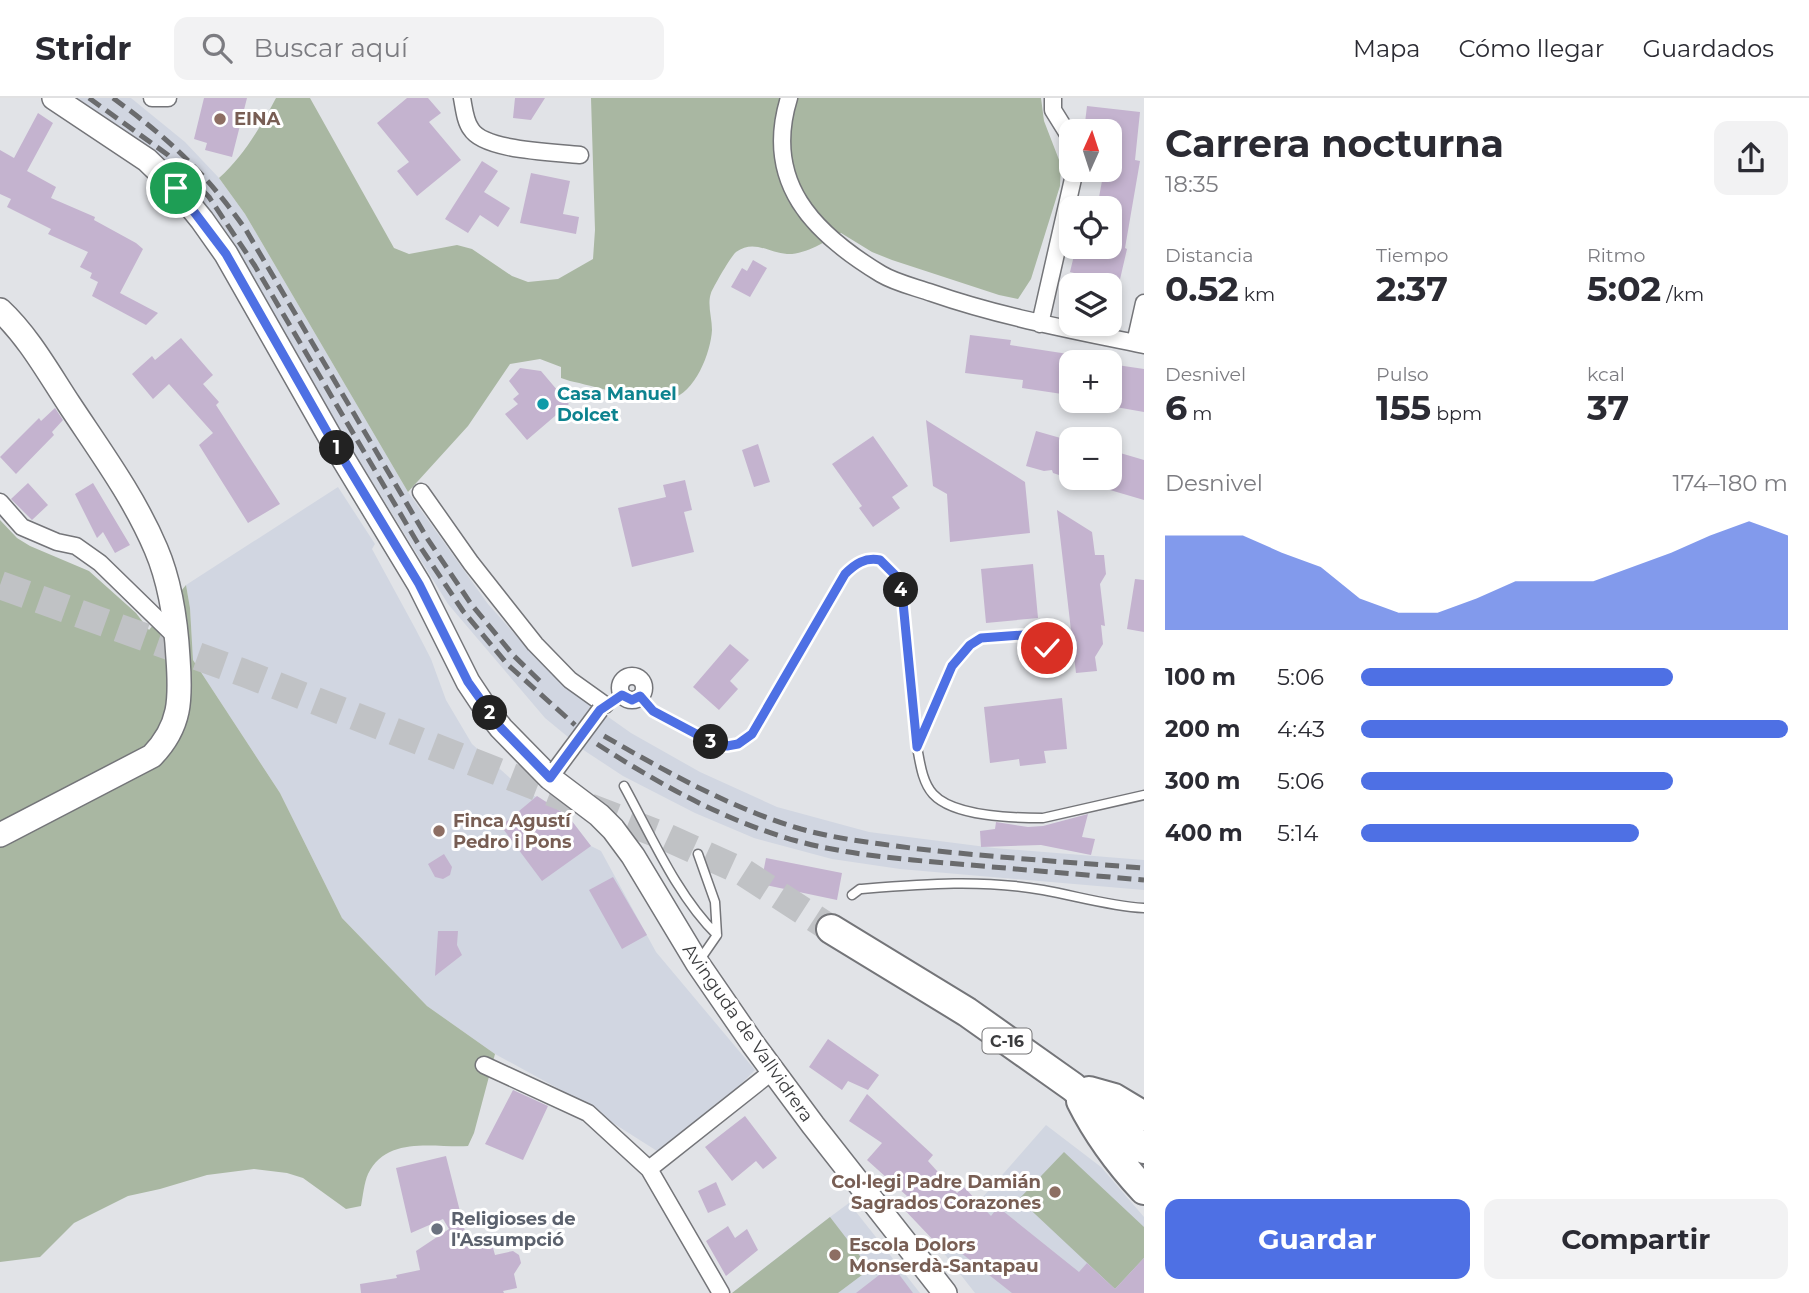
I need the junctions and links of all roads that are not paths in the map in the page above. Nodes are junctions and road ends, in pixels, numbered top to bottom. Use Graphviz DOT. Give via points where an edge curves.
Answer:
graph roads {
  1 [pos="54,98"];
  2 [pos="152,98"];
  3 [pos="168,98"];
  4 [pos="462,98"];
  5 [pos="789,98"];
  6 [pos="1053,98"];
  7 [pos="1059,120"];
  8 [pos="580,155"];
  9 [pos="1072,182"];
  10 [pos="1144,303"];
  11 [pos="0,310"];
  12 [pos="1040,324"];
  13 [pos="1140,344"];
  14 [pos="421,492"];
  15 [pos="0,502"];
  16 [pos="177,638"];
  17 [pos="1047,648"];
  18 [pos="640,696"];
  19 [pos="603,707"];
  20 [pos="917,747"];
  21 [pos="553,773"];
  22 [pos="624,786"];
  23 [pos="1144,796"];
  24 [pos="0,835"];
  25 [pos="698,855"];
  26 [pos="852,895"];
  27 [pos="1144,908"];
  28 [pos="831,929"];
  29 [pos="716,935"];
  30 [pos="698,964"];
  31 [pos="484,1065"];
  32 [pos="774,1070"];
  33 [pos="1073,1087"];
  34 [pos="1144,1116"];
  35 [pos="1144,1149"];
  36 [pos="649,1169"];
  37 [pos="1144,1190"];
  38 [pos="721,1293"];
  39 [pos="945,1293"];
  1 -- 21 [label="main road, Avinguda de Vallvidrera" via="147,160 202,220 419,584 468,682 501,728"];
  2 -- 3 [label="street"];
  4 -- 8 [label="street" via="470,129 479,138 493,144"];
  5 -- 12 [label="street" via="781,134 784,169 799,204 836,242 883,275"];
  6 -- 7 [label="street"];
  9 -- 12 [label="street"];
  10 -- 13 [label="street"];
  11 -- 16 [label="main road" via="35,352 129,496 157,550"];
  12 -- 13 [label="street"];
  14 -- 19 [label="street" via="535,644"];
  15 -- 16 [label="street" via="22,527 76,546 100,563"];
  16 -- 24 [label="main road" via="176,719 162,746 143,762"];
  17 -- 20 [label="lane" via="1023,635 981,638 970,645 952,666"];
  18 -- 19 [label="street" via="632,700 622,695"];
  18 -- 20 [label="lane" via="653,711 715,744 727,746 747,739 845,574 853,566 880,560 896,576 902,592"];
  19 -- 21 [label="street, bridge"];
  20 -- 23 [label="lane" via="933,793 951,805 980,813 1043,818"];
  21 -- 30 [label="main road, Avinguda de Vallvidrera" via="613,829"];
  22 -- 29 [label="lane" via="671,872"];
  25 -- 29 [label="lane" via="715,902"];
  26 -- 27 [label="lane" via="860,888 947,881 1043,890 1116,907"];
  28 -- 33 [label="highway, C-16" via="967,1012"];
  29 -- 30 [label="lane"];
  30 -- 32 [label="main road, Avinguda de Vallvidrera"];
  31 -- 36 [label="street" via="588,1113"];
  32 -- 36 [label="street"];
  32 -- 39 [label="main road, Avinguda de Vallvidrera"];
  33 -- 34 [label="highway" via="1114,1098"];
  33 -- 35 [label="highway, C-16"];
  33 -- 37 [label="highway" via="1095,1130"];
  36 -- 38 [label="street"];
}
